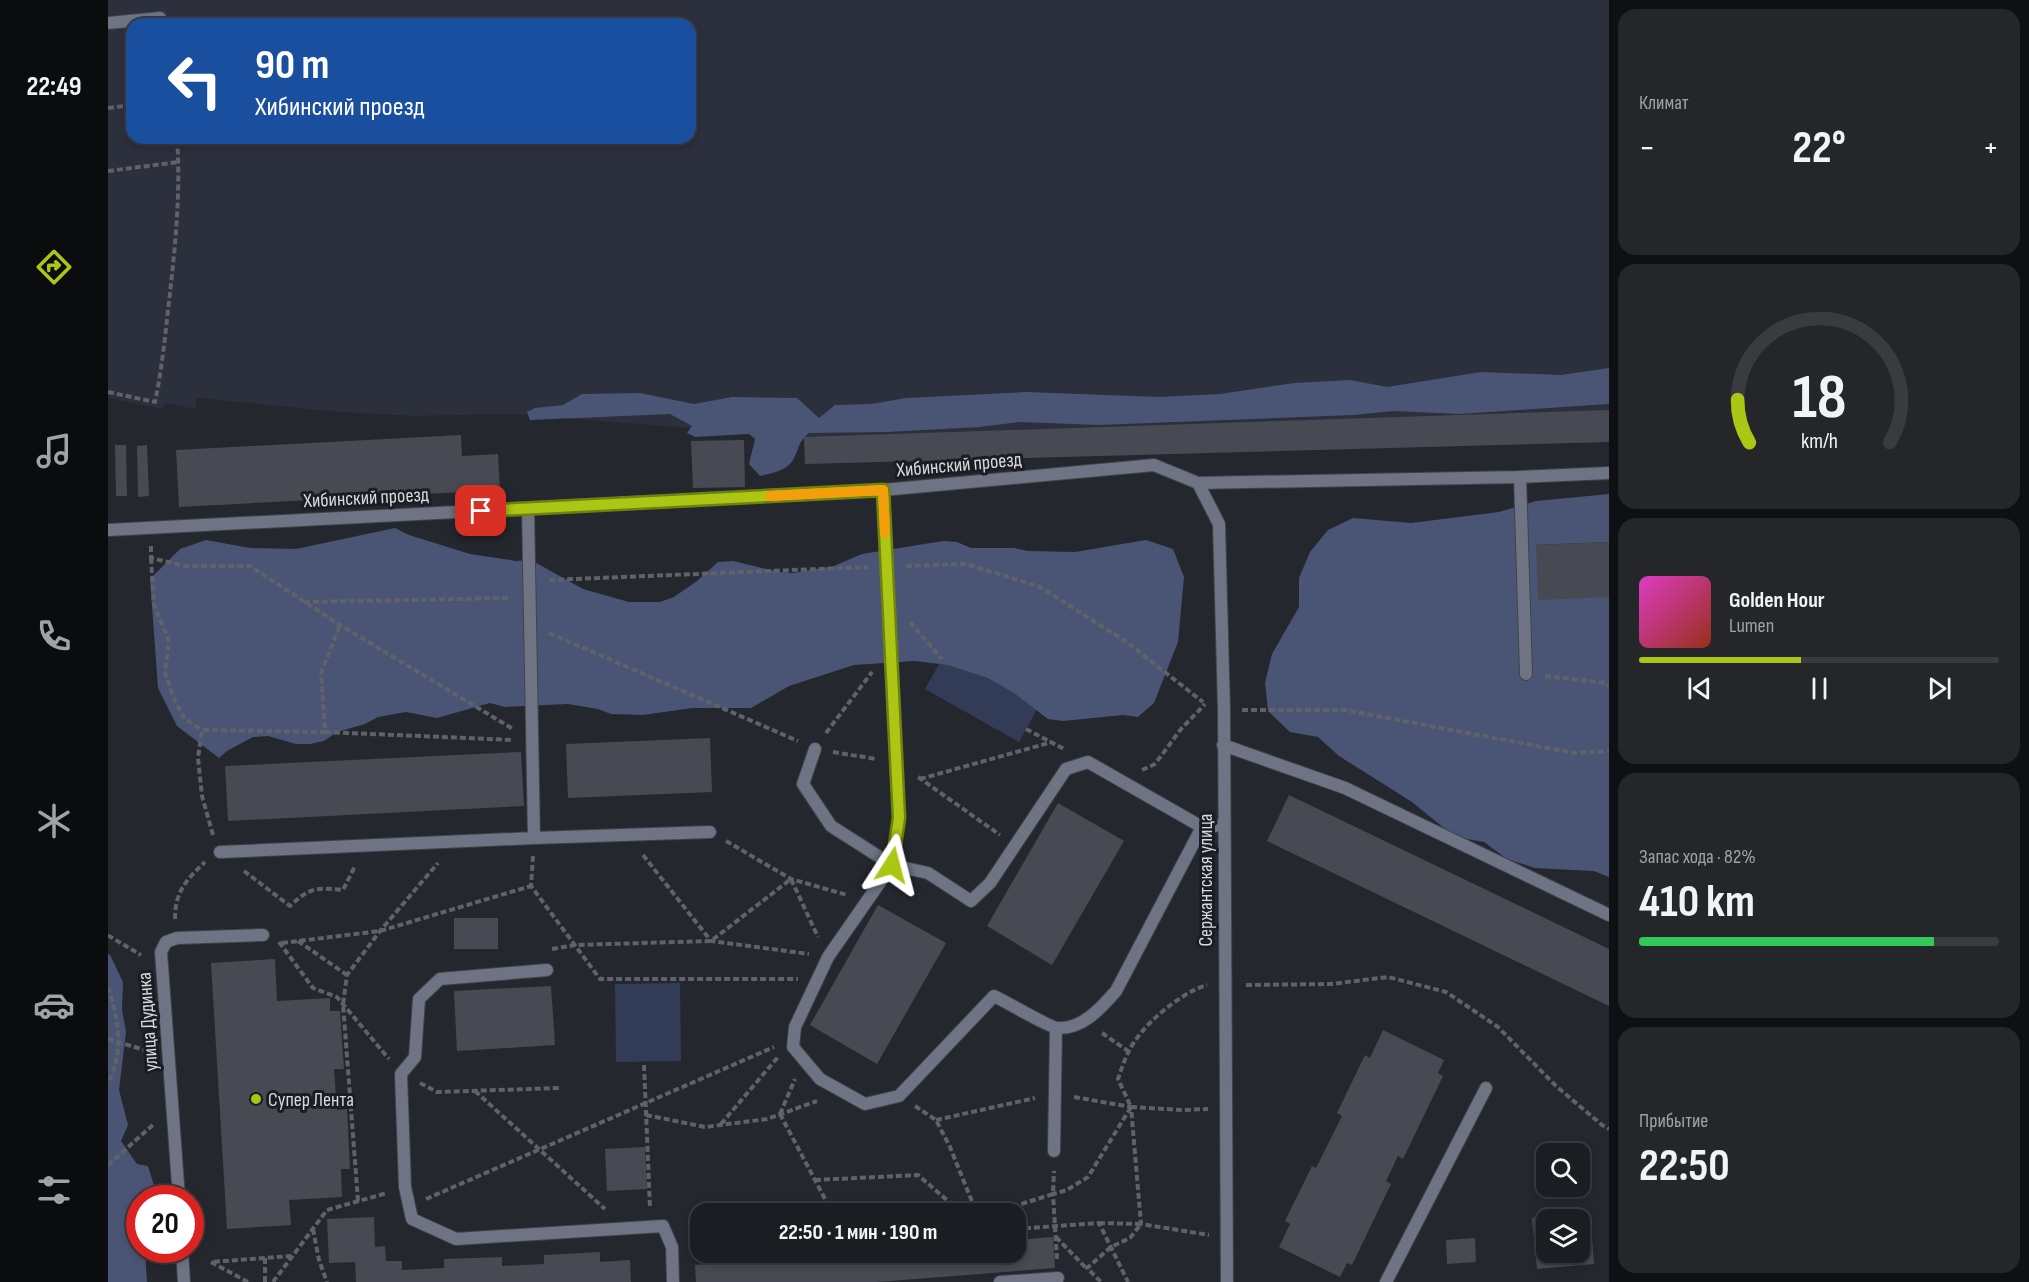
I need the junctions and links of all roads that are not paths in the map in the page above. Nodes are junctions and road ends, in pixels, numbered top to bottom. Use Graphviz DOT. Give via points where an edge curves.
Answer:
graph roads {
  1 [pos="126,21"];
  2 [pos="108,23"];
  3 [pos="1609,473"];
  4 [pos="1520,477"];
  5 [pos="1198,483"];
  6 [pos="883,490"];
  7 [pos="528,508"];
  8 [pos="108,530"];
  9 [pos="1526,674"];
  10 [pos="1223,745"];
  11 [pos="815,749"];
  12 [pos="1224,825"];
  13 [pos="1202,827"];
  14 [pos="710,831"];
  15 [pos="534,838"];
  16 [pos="220,852"];
  17 [pos="892,865"];
  18 [pos="1609,915"];
  19 [pos="263,934"];
  20 [pos="547,970"];
  21 [pos="1056,1028"];
  22 [pos="1486,1088"];
  23 [pos="1054,1151"];
  24 [pos="177,1185"];
  25 [pos="183,1263"];
  26 [pos="1058,1278"];
  27 [pos="184,1282"];
  28 [pos="673,1282"];
  29 [pos="1000,1282"];
  30 [pos="1227,1282"];
  31 [pos="1386,1282"];
  1 -- 2 [label="street"];
  3 -- 4 [label="street"];
  4 -- 5 [label="street"];
  4 -- 9 [label="street"];
  5 -- 6 [label="street, Хибинский проезд" via="1154,465"];
  5 -- 10 [label="street, Сержантская улица" via="1219,524"];
  6 -- 7 [label="street, Хибинский проезд"];
  6 -- 17 [label="street" via="899,818"];
  7 -- 8 [label="street, Хибинский проезд"];
  7 -- 15 [label="street"];
  10 -- 12 [label="street, Сержантская улица"];
  10 -- 18 [label="street" via="1345,788"];
  11 -- 17 [label="street" via="803,784 814,801 831,826"];
  12 -- 13 [label="street"];
  12 -- 30 [label="street, Сержантская улица"];
  13 -- 17 [label="street" via="1088,762 1066,769 990,883 971,901 928,873"];
  13 -- 21 [label="street" via="1116,991 1097,1012 1078,1024"];
  14 -- 15 [label="street"];
  15 -- 16 [label="street"];
  17 -- 21 [label="street" via="828,957 795,1027 793,1047 820,1079 865,1104 899,1096 994,996"];
  19 -- 24 [label="street, улица Дудинка" via="177,938 166,942 161,952"];
  20 -- 28 [label="street" via="440,979 418,999 415,1057 401,1074 405,1187 412,1219 456,1239 663,1226 672,1247"];
  21 -- 23 [label="street"];
  22 -- 31 [label="street"];
  25 -- 27 [label="street"];
  26 -- 29 [label="street"];
}
